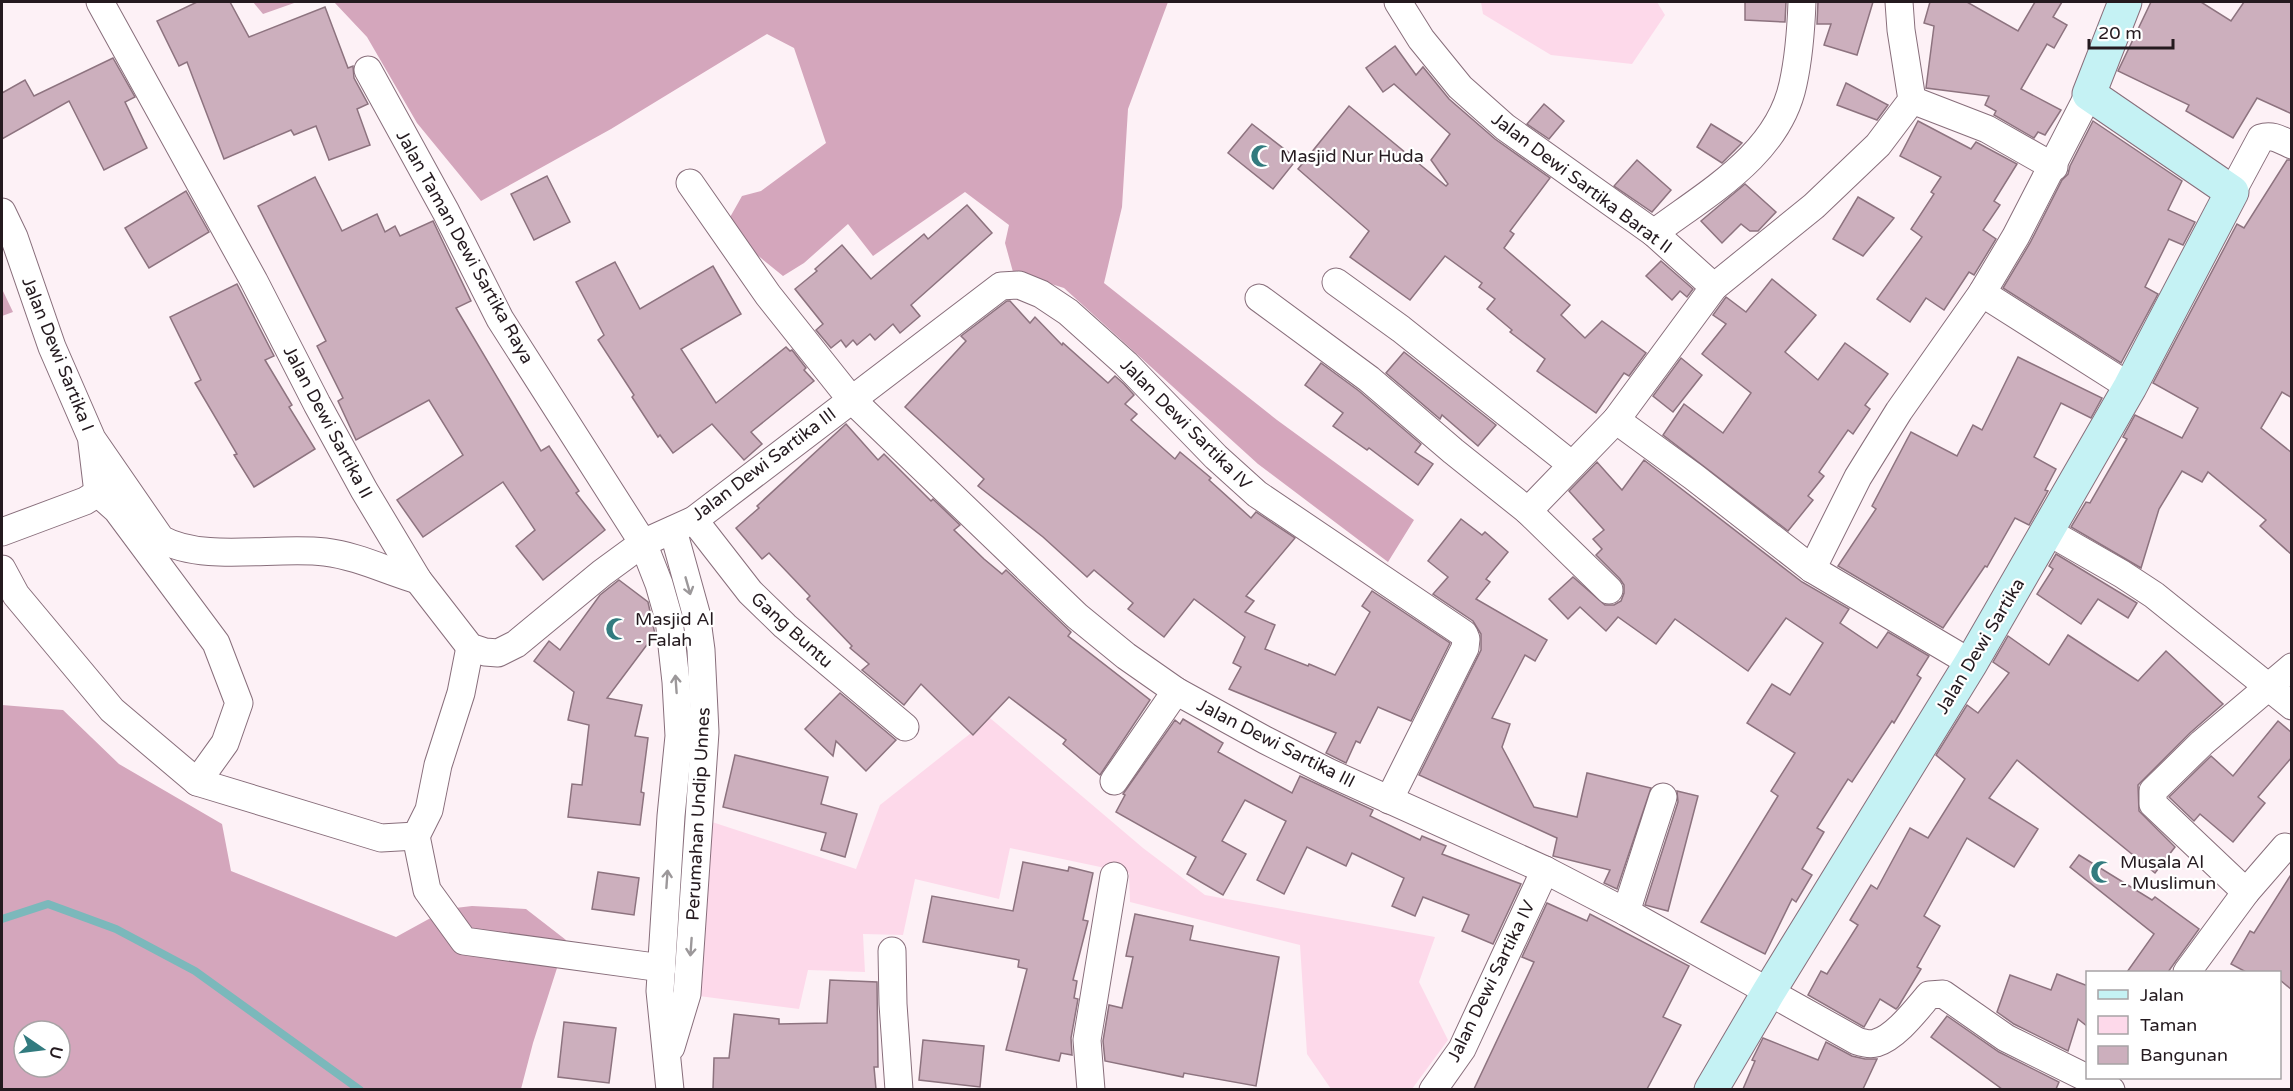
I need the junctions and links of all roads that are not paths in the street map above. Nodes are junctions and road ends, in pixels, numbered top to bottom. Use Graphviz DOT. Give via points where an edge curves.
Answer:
graph roads {
  1 [pos="100,2"];
  2 [pos="1398,2"];
  3 [pos="1802,2"];
  4 [pos="1899,2"];
  5 [pos="2125,2"];
  6 [pos="368,70"];
  7 [pos="2089,94"];
  8 [pos="1912,100"];
  9 [pos="2279,140"];
  10 [pos="2054,167"];
  11 [pos="690,183"];
  12 [pos="2232,192"];
  13 [pos="2,212"];
  14 [pos="1654,233"];
  15 [pos="1336,282"];
  16 [pos="1714,287"];
  17 [pos="1982,293"];
  18 [pos="1259,298"];
  19 [pos="2130,387"];
  20 [pos="850,398"];
  21 [pos="1616,420"];
  22 [pos="92,439"];
  23 [pos="1572,465"];
  24 [pos="98,493"];
  25 [pos="1528,511"];
  26 [pos="683,525"];
  27 [pos="2047,531"];
  28 [pos="2,532"];
  29 [pos="643,543"];
  30 [pos="2,569"];
  31 [pos="1812,569"];
  32 [pos="418,580"];
  33 [pos="1609,590"];
  34 [pos="470,647"];
  35 [pos="1971,663"];
  36 [pos="2292,667"];
  37 [pos="2270,687"];
  38 [pos="1176,691"];
  39 [pos="2292,706"];
  40 [pos="905,727"];
  41 [pos="705,732"];
  42 [pos="679,736"];
  43 [pos="1114,781"];
  44 [pos="197,782"];
  45 [pos="1663,797"];
  46 [pos="1389,800"];
  47 [pos="416,836"];
  48 [pos="2285,847"];
  49 [pos="1545,870"];
  50 [pos="1114,876"];
  51 [pos="2246,892"];
  52 [pos="1626,912"];
  53 [pos="892,951"];
  54 [pos="662,968"];
  55 [pos="2188,971"];
  56 [pos="1768,993"];
  57 [pos="667,1063"];
  58 [pos="2086,1076"];
  59 [pos="2092,1079"];
  60 [pos="670,1089"];
  61 [pos="899,1089"];
  62 [pos="1091,1089"];
  63 [pos="1433,1089"];
  64 [pos="1711,1089"];
  65 [pos="2113,1089"];
  1 -- 32 [label="street, Jalan Dewi Sartika II" via="254,281 353,471"];
  2 -- 14 [label="street, Jalan Dewi Sartika Barat II" via="1421,39 1460,87 1504,128"];
  3 -- 14 [label="street" via="1793,86 1782,116 1764,145 1742,167"];
  4 -- 8 [label="street"];
  5 -- 7 [label="street"];
  6 -- 29 [label="street, Jalan Taman Dewi Sartika Raya" via="500,319"];
  7 -- 10 [label="street"];
  7 -- 12 [label="street"];
  8 -- 10 [label="street" via="1987,129"];
  8 -- 16 [label="street" via="1878,145 1814,206"];
  9 -- 12 [label="street, Jalan Dewi Sartika" via="2261,138"];
  10 -- 17 [label="street"];
  11 -- 20 [label="street, Jalan Dewi Sartika III" via="768,295"];
  12 -- 19 [label="street, Jalan Dewi Sartika"];
  13 -- 22 [label="street, Jalan Dewi Sartika I" via="52,347"];
  14 -- 16 [label="street, Jalan Dewi Sartika Barat II"];
  15 -- 23 [label="street"];
  16 -- 21 [label="street"];
  17 -- 19 [label="street"];
  17 -- 31 [label="street" via="1858,477"];
  18 -- 25 [label="street" via="1369,379"];
  19 -- 27 [label="street, Jalan Dewi Sartika"];
  20 -- 26 [label="street, Jalan Dewi Sartika III"];
  20 -- 38 [label="street, Jalan Dewi Sartika III" via="1077,615"];
  20 -- 46 [label="street, Jalan Dewi Sartika IV" via="1001,286 1019,285 1068,312 1257,494 1464,634 1465,648"];
  21 -- 23 [label="street"];
  21 -- 31 [label="street"];
  22 -- 24 [label="street"];
  22 -- 32 [label="street, Jalan Dewi Sartika I" via="161,539 175,547 328,552"];
  23 -- 25 [label="street"];
  24 -- 28 [label="street"];
  24 -- 44 [label="street" via="117,510 216,643 239,703 225,742"];
  25 -- 33 [label="street"];
  26 -- 29 [label="street, Jalan Dewi Sartika III"];
  26 -- 40 [label="street, Gang Buntu" via="810,648"];
  26 -- 41 [label="street, Perumahan Undip Unnes, one-way" via="701,650"];
  27 -- 35 [label="street, Jalan Dewi Sartika"];
  27 -- 37 [label="street" via="2154,595"];
  29 -- 34 [label="street" via="516,644 498,653"];
  42 -- 29 [label="street, Perumahan Undip Unnes, one-way" via="669,619"];
  30 -- 44 [label="street" via="16,595 112,710"];
  31 -- 35 [label="street"];
  32 -- 34 [label="street, Jalan Dewi Sartika II"];
  34 -- 47 [label="street" via="429,810"];
  35 -- 56 [label="street, Jalan Dewi Sartika"];
  36 -- 37 [label="street"];
  37 -- 39 [label="street"];
  37 -- 51 [label="street" via="2202,743 2151,796 2153,804"];
  38 -- 43 [label="street"];
  38 -- 46 [label="street, Jalan Dewi Sartika III" via="1275,746"];
  41 -- 42 [label="street"];
  41 -- 57 [label="street, Perumahan Undip Unnes, one-way" via="687,994"];
  54 -- 42 [label="street, Perumahan Undip Unnes, one-way"];
  44 -- 47 [label="street" via="381,838"];
  45 -- 52 [label="street"];
  46 -- 49 [label="street, Jalan Dewi Sartika III"];
  47 -- 54 [label="street" via="427,890 465,941"];
  48 -- 51 [label="street"];
  49 -- 52 [label="street, Jalan Dewi Sartika III"];
  49 -- 63 [label="street, Jalan Dewi Sartika IV" via="1462,1049"];
  50 -- 62 [label="street" via="1087,1040"];
  51 -- 55 [label="street"];
  52 -- 56 [label="street, Jalan Dewi Sartika III"];
  53 -- 61 [label="street"];
  54 -- 57 [label="street, Perumahan Undip Unnes" via="660,991"];
  56 -- 58 [label="street, Jalan Dewi Sartika III" via="1867,1044 1884,1038 1904,1023 1929,995 1943,994 2006,1038"];
  56 -- 64 [label="street, Jalan Dewi Sartika"];
  57 -- 60 [label="street, Perumahan Undip Unnes"];
  59 -- 65 [label="street, Jalan Dewi Sartika III"];
}
